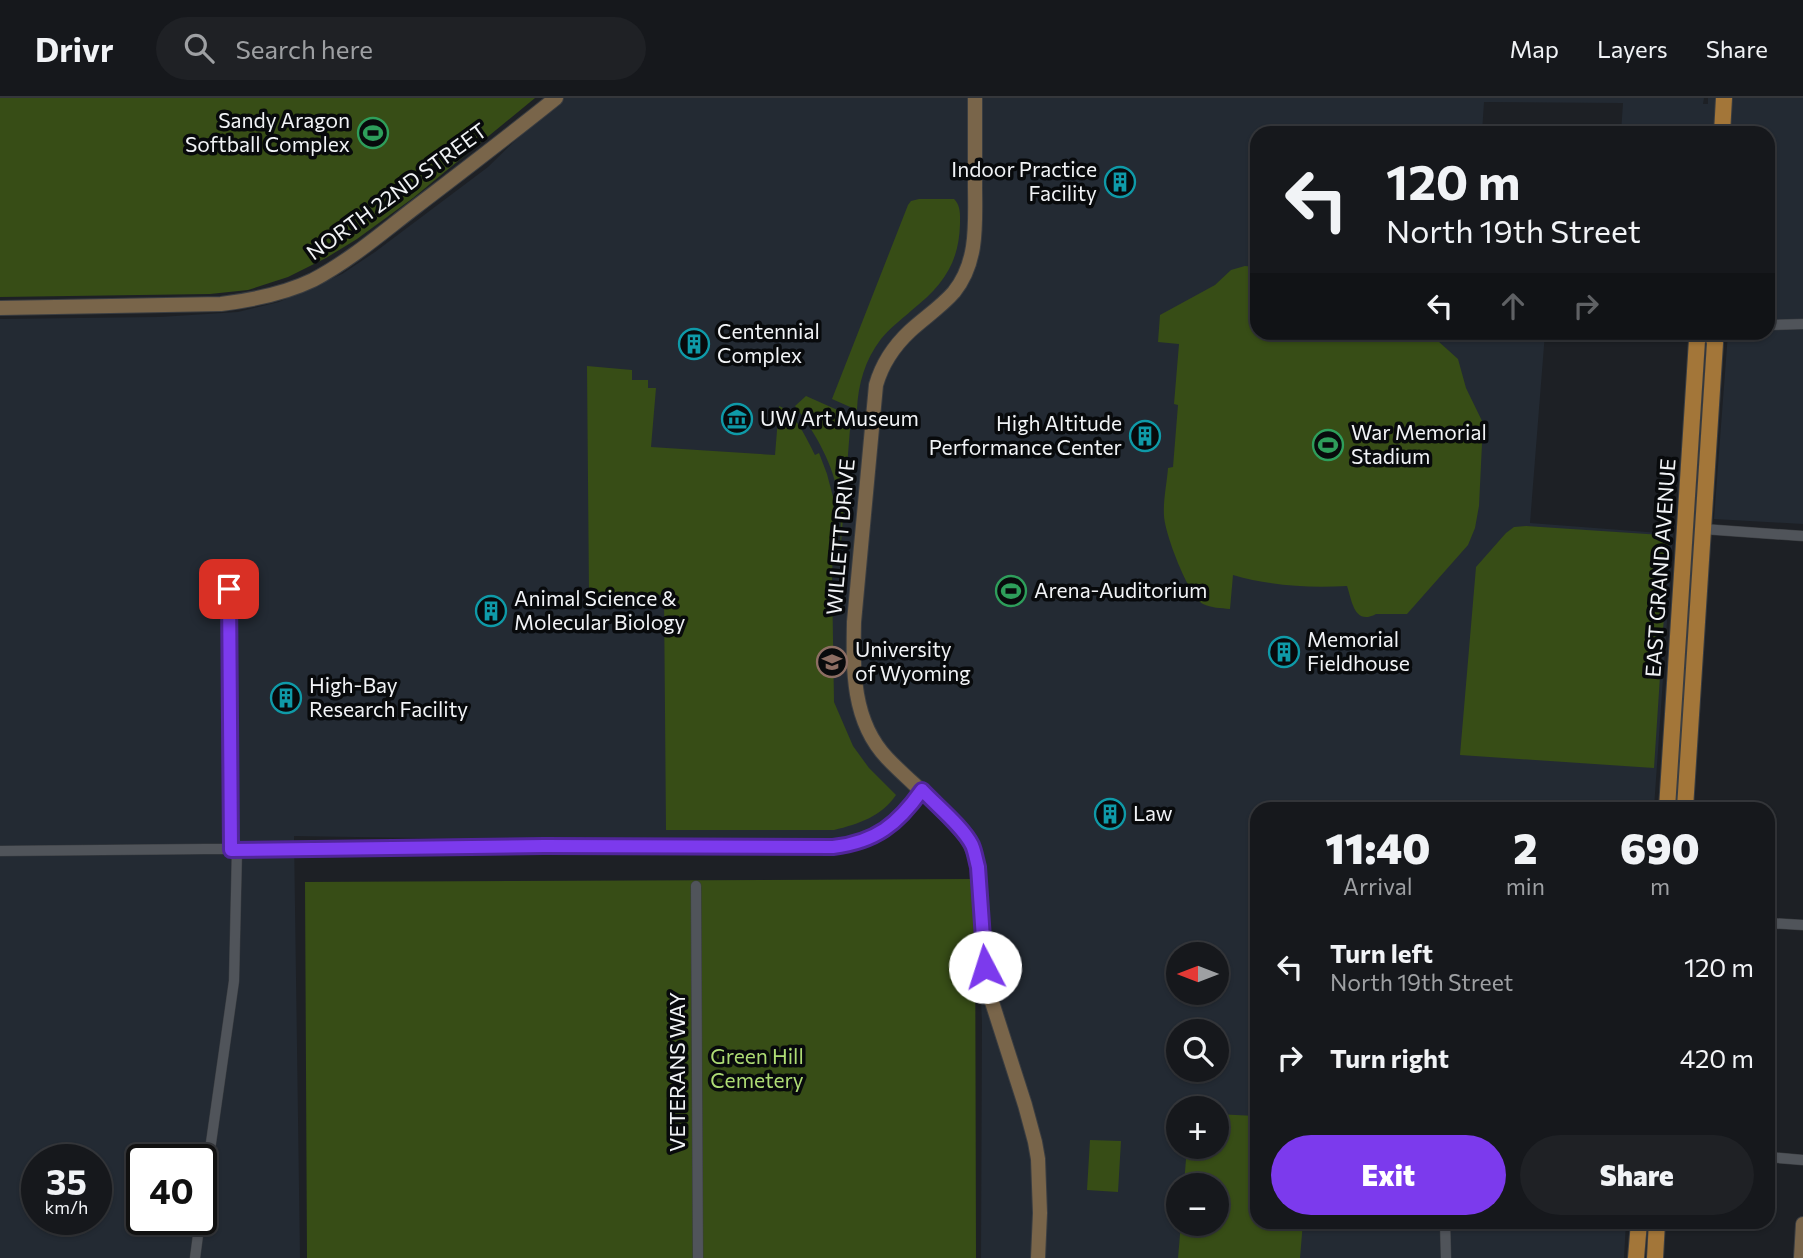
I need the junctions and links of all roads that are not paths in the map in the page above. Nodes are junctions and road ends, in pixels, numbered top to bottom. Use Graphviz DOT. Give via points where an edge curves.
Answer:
graph roads {
  1 [pos="556,98"];
  2 [pos="975,98"];
  3 [pos="1724,98"];
  4 [pos="1722,126"];
  5 [pos="0,307"];
  6 [pos="1803,324"];
  7 [pos="1775,325"];
  8 [pos="1698,340"];
  9 [pos="1714,340"];
  10 [pos="1703,529"];
  11 [pos="1803,536"];
  12 [pos="229,589"];
  13 [pos="922,790"];
  14 [pos="1667,802"];
  15 [pos="1685,802"];
  16 [pos="234,850"];
  17 [pos="0,851"];
  18 [pos="696,886"];
  19 [pos="1775,923"];
  20 [pos="1803,925"];
  21 [pos="211,1144"];
  22 [pos="1775,1158"];
  23 [pos="1803,1160"];
  24 [pos="1803,1224"];
  25 [pos="1445,1229"];
  26 [pos="1638,1229"];
  27 [pos="1657,1229"];
  28 [pos="198,1235"];
  29 [pos="195,1258"];
  30 [pos="698,1258"];
  31 [pos="1038,1258"];
  32 [pos="1446,1258"];
  33 [pos="1636,1258"];
  34 [pos="1655,1258"];
  35 [pos="1801,1258"];
  1 -- 5 [label="street, NORTH 22ND STREET" via="371,242 335,267 285,292 221,304"];
  2 -- 13 [label="street, WILLETT DRIVE" via="972,251 953,293 902,340 880,370 873,401 855,608 853,659 858,705 877,747"];
  3 -- 4 [label="main road"];
  6 -- 7 [label="street"];
  8 -- 14 [label="main road, EAST GRAND AVENUE"];
  9 -- 10 [label="main road, EAST GRAND AVENUE"];
  10 -- 11 [label="street"];
  10 -- 15 [label="main road, EAST GRAND AVENUE"];
  12 -- 16 [label="street"];
  13 -- 16 [label="street" via="889,827 861,842 833,847"];
  13 -- 31 [label="street, WILLETT DRIVE" via="964,834 975,854 991,999 1037,1150"];
  16 -- 17 [label="street"];
  16 -- 21 [label="street" via="234,981"];
  18 -- 30 [label="street, VETERANS WAY"];
  19 -- 20 [label="street"];
  22 -- 23 [label="street"];
  24 -- 35 [label="street"];
  25 -- 32 [label="street"];
  26 -- 33 [label="main road"];
  27 -- 34 [label="main road"];
  28 -- 29 [label="street"];
}
